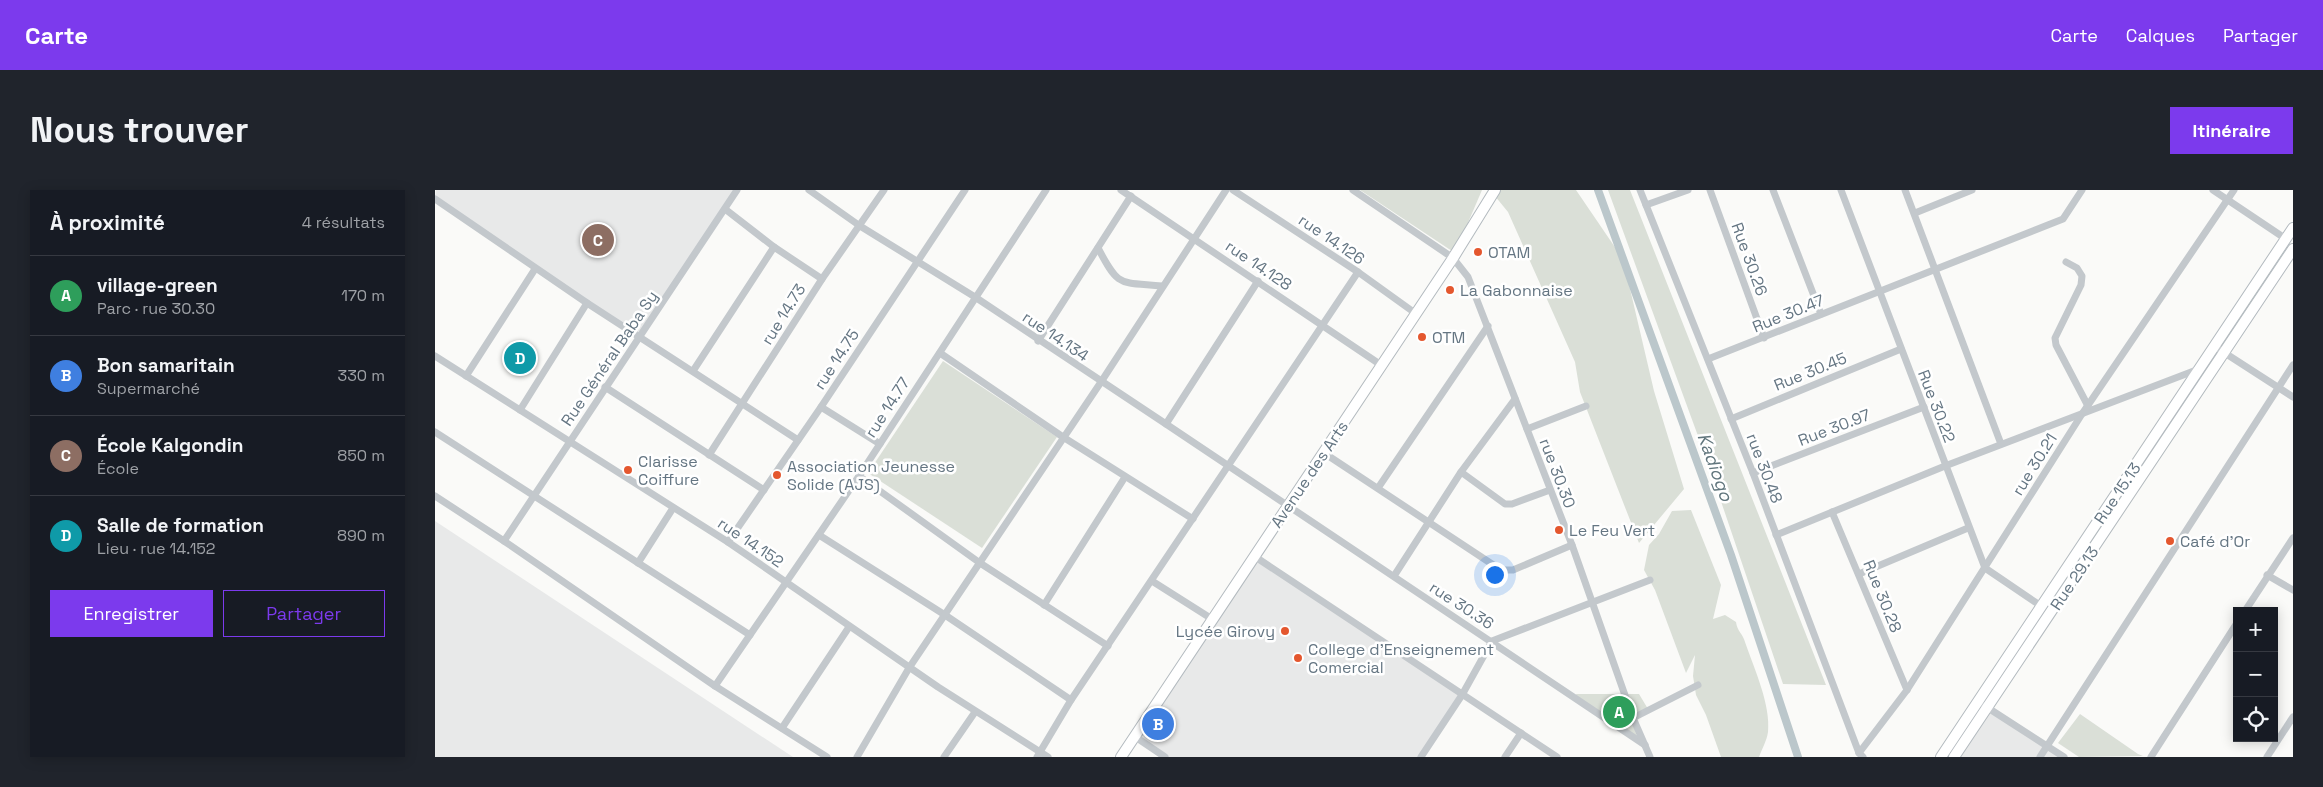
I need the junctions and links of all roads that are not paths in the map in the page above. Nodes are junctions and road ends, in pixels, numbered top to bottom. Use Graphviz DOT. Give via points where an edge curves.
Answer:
graph roads {
  1 [pos="737,190"];
  2 [pos="809,190"];
  3 [pos="884,190"];
  4 [pos="965,190"];
  5 [pos="1046,190"];
  6 [pos="1121,190"];
  7 [pos="1226,190"];
  8 [pos="1233,190"];
  9 [pos="1353,190"];
  10 [pos="1495,190"];
  11 [pos="1640,190"];
  12 [pos="1688,190"];
  13 [pos="1710,190"];
  14 [pos="1773,190"];
  15 [pos="1841,190"];
  16 [pos="1905,190"];
  17 [pos="1972,190"];
  18 [pos="2082,190"];
  19 [pos="2213,190"];
  20 [pos="2234,190"];
  21 [pos="1131,196"];
  22 [pos="435,199"];
  23 [pos="2227,199"];
  24 [pos="1646,205"];
  25 [pos="725,209"];
  26 [pos="1915,213"];
  27 [pos="860,226"];
  28 [pos="2293,228"];
  29 [pos="1194,238"];
  30 [pos="2286,239"];
  31 [pos="774,247"];
  32 [pos="1097,248"];
  33 [pos="2293,249"];
  34 [pos="1453,258"];
  35 [pos="917,262"];
  36 [pos="2066,262"];
  37 [pos="535,269"];
  38 [pos="1937,269"];
  39 [pos="1358,272"];
  40 [pos="822,278"];
  41 [pos="1258,281"];
  42 [pos="1162,286"];
  43 [pos="1879,291"];
  44 [pos="975,298"];
  45 [pos="587,303"];
  46 [pos="1415,313"];
  47 [pos="1821,314"];
  48 [pos="1321,325"];
  49 [pos="1488,326"];
  50 [pos="638,337"];
  51 [pos="1764,338"];
  52 [pos="1038,341"];
  53 [pos="1901,349"];
  54 [pos="2219,349"];
  55 [pos="940,353"];
  56 [pos="435,356"];
  57 [pos="1708,359"];
  58 [pos="1381,365"];
  59 [pos="2293,366"];
  60 [pos="2200,369"];
  61 [pos="693,371"];
  62 [pos="466,376"];
  63 [pos="1101,382"];
  64 [pos="605,387"];
  65 [pos="2277,388"];
  66 [pos="2293,397"];
  67 [pos="1515,399"];
  68 [pos="743,404"];
  69 [pos="1586,406"];
  70 [pos="2087,406"];
  71 [pos="821,407"];
  72 [pos="1924,408"];
  73 [pos="520,410"];
  74 [pos="2082,414"];
  75 [pos="1731,419"];
  76 [pos="1166,424"];
  77 [pos="1527,429"];
  78 [pos="435,432"];
  79 [pos="1063,437"];
  80 [pos="797,440"];
  81 [pos="569,442"];
  82 [pos="880,444"];
  83 [pos="2001,444"];
  84 [pos="1323,453"];
  85 [pos="709,455"];
  86 [pos="1229,466"];
  87 [pos="1945,466"];
  88 [pos="1461,472"];
  89 [pos="1753,473"];
  90 [pos="859,476"];
  91 [pos="1125,477"];
  92 [pos="1378,488"];
  93 [pos="764,490"];
  94 [pos="1550,490"];
  95 [pos="435,496"];
  96 [pos="534,496"];
  97 [pos="1287,506"];
  98 [pos="673,508"];
  99 [pos="1833,512"];
  100 [pos="1193,519"];
  101 [pos="1429,523"];
  102 [pos="1968,528"];
  103 [pos="819,534"];
  104 [pos="1776,535"];
  105 [pos="2293,538"];
  106 [pos="504,541"];
  107 [pos="728,542"];
  108 [pos="1572,545"];
  109 [pos="1254,556"];
  110 [pos="638,563"];
  111 [pos="980,563"];
  112 [pos="1985,568"];
  113 [pos="1859,574"];
  114 [pos="2267,575"];
  115 [pos="1394,576"];
  116 [pos="1650,580"];
  117 [pos="1153,581"];
  118 [pos="787,582"];
  119 [pos="2293,590"];
  120 [pos="1591,604"];
  121 [pos="1043,605"];
  122 [pos="2041,606"];
  123 [pos="2247,607"];
  124 [pos="945,615"];
  125 [pos="1212,619"];
  126 [pos="849,627"];
  127 [pos="2233,629"];
  128 [pos="750,635"];
  129 [pos="1493,642"];
  130 [pos="1108,646"];
  131 [pos="909,668"];
  132 [pos="1698,685"];
  133 [pos="715,686"];
  134 [pos="1907,690"];
  135 [pos="1462,695"];
  136 [pos="1071,700"];
  137 [pos="1977,700"];
  138 [pos="1987,707"];
  139 [pos="975,712"];
  140 [pos="1633,718"];
  141 [pos="2293,718"];
  142 [pos="782,728"];
  143 [pos="1521,733"];
  144 [pos="1134,736"];
  145 [pos="1645,745"];
  146 [pos="2048,746"];
  147 [pos="1039,754"];
  148 [pos="1861,755"];
  149 [pos="827,757"];
  150 [pos="857,757"];
  151 [pos="944,757"];
  152 [pos="1048,757"];
  153 [pos="1121,757"];
  154 [pos="1165,757"];
  155 [pos="1421,757"];
  156 [pos="1505,757"];
  157 [pos="1557,757"];
  158 [pos="1650,757"];
  159 [pos="1941,757"];
  160 [pos="1954,757"];
  161 [pos="2040,757"];
  162 [pos="2064,757"];
  163 [pos="2151,757"];
  164 [pos="2267,757"];
  1 -- 25 [label="street, Rue Général Baba Sy"];
  2 -- 27 [label="street, rue 14.134"];
  3 -- 27 [label="street, rue 14.73"];
  4 -- 35 [label="street, rue 14.75"];
  5 -- 44 [label="street, rue 14.77"];
  6 -- 21 [label="street, rue 14.128"];
  7 -- 29 [label="street"];
  8 -- 39 [label="street, rue 14.126"];
  9 -- 34 [label="street, rue 30.30"];
  10 -- 34 [label="main road, Avenue des Arts"];
  11 -- 24 [label="street, rue 30.48"];
  12 -- 24 [label="street"];
  13 -- 51 [label="street, Rue 30.26"];
  14 -- 47 [label="street"];
  15 -- 43 [label="street, Rue 30.22"];
  16 -- 26 [label="street"];
  17 -- 26 [label="street"];
  18 -- 38 [label="street, Rue 30.47" via="2063,219"];
  19 -- 23 [label="street"];
  20 -- 23 [label="street, rue 30.21"];
  21 -- 29 [label="street, rue 14.128"];
  21 -- 32 [label="street"];
  22 -- 37 [label="street"];
  23 -- 30 [label="street"];
  23 -- 70 [label="street, rue 30.21"];
  24 -- 57 [label="street, rue 30.48"];
  25 -- 31 [label="street"];
  25 -- 50 [label="street, Rue Général Baba Sy"];
  26 -- 38 [label="street"];
  27 -- 35 [label="street, rue 14.134"];
  27 -- 40 [label="street, rue 14.73"];
  28 -- 30 [label="main road, Rue 15.13"];
  29 -- 41 [label="street, rue 14.128"];
  29 -- 42 [label="street"];
  30 -- 54 [label="main road, Rue 15.13"];
  31 -- 40 [label="street"];
  31 -- 61 [label="street"];
  32 -- 42 [label="street" via="1120,281"];
  32 -- 52 [label="street"];
  33 -- 54 [label="main road, Rue 29.13"];
  34 -- 46 [label="main road, Avenue des Arts"];
  34 -- 49 [label="street, rue 30.30" via="1468,277"];
  35 -- 44 [label="street, rue 14.134"];
  35 -- 71 [label="street, rue 14.75"];
  36 -- 70 [label="street" via="2077,268 2082,276 2081,286 2055,338 2056,345"];
  37 -- 45 [label="street"];
  37 -- 62 [label="street"];
  38 -- 43 [label="street, Rue 30.47"];
  38 -- 83 [label="street"];
  39 -- 46 [label="street, rue 14.126"];
  39 -- 48 [label="street"];
  40 -- 68 [label="street, rue 14.73"];
  41 -- 48 [label="street, rue 14.128"];
  41 -- 76 [label="street"];
  42 -- 63 [label="street"];
  43 -- 47 [label="street, Rue 30.47"];
  43 -- 53 [label="street, Rue 30.22"];
  44 -- 52 [label="street, rue 14.134"];
  44 -- 55 [label="street, rue 14.77"];
  45 -- 50 [label="street"];
  45 -- 73 [label="street"];
  46 -- 58 [label="main road, Avenue des Arts"];
  47 -- 51 [label="street, Rue 30.47"];
  48 -- 58 [label="street, rue 14.128"];
  48 -- 86 [label="street"];
  49 -- 67 [label="street, rue 30.30"];
  49 -- 92 [label="street"];
  50 -- 61 [label="street"];
  50 -- 64 [label="street, Rue Général Baba Sy"];
  51 -- 57 [label="street, Rue 30.47"];
  52 -- 63 [label="street, rue 14.134"];
  53 -- 72 [label="street, Rue 30.22"];
  53 -- 75 [label="street, Rue 30.45"];
  54 -- 60 [label="main road, Rue 15.13"];
  54 -- 65 [label="street"];
  54 -- 138 [label="main road, Rue 29.13"];
  55 -- 79 [label="street"];
  55 -- 82 [label="street, rue 14.77"];
  56 -- 62 [label="street, rue 14.152"];
  57 -- 75 [label="street, rue 30.48"];
  58 -- 84 [label="main road, Avenue des Arts"];
  59 -- 65 [label="street"];
  60 -- 74 [label="street"];
  60 -- 122 [label="main road, Rue 15.13"];
  61 -- 68 [label="street"];
  62 -- 73 [label="street, rue 14.152"];
  63 -- 76 [label="street, rue 14.134"];
  63 -- 79 [label="street"];
  64 -- 81 [label="street, Rue Général Baba Sy"];
  64 -- 85 [label="street"];
  65 -- 66 [label="street"];
  65 -- 146 [label="street"];
  67 -- 77 [label="street, rue 30.30"];
  67 -- 88 [label="street"];
  68 -- 80 [label="street"];
  68 -- 85 [label="street, rue 14.73"];
  69 -- 77 [label="street"];
  70 -- 74 [label="street, rue 30.21"];
  71 -- 80 [label="street, rue 14.75"];
  71 -- 82 [label="street"];
  72 -- 87 [label="street, Rue 30.22"];
  72 -- 89 [label="street, Rue 30.97"];
  73 -- 81 [label="street, rue 14.152"];
  74 -- 83 [label="street"];
  74 -- 112 [label="street, rue 30.21"];
  75 -- 89 [label="street, rue 30.48"];
  76 -- 86 [label="street, rue 14.134"];
  77 -- 94 [label="street, rue 30.30"];
  78 -- 96 [label="street"];
  79 -- 91 [label="street"];
  79 -- 111 [label="street"];
  80 -- 93 [label="street, rue 14.75"];
  81 -- 96 [label="street, Rue Général Baba Sy"];
  81 -- 98 [label="street, rue 14.152"];
  82 -- 90 [label="street, rue 14.77"];
  83 -- 87 [label="street"];
  84 -- 92 [label="street"];
  84 -- 97 [label="main road, Avenue des Arts"];
  85 -- 93 [label="street"];
  86 -- 97 [label="street, rue 14.134"];
  86 -- 100 [label="street"];
  87 -- 99 [label="street"];
  87 -- 102 [label="street, Rue 30.22"];
  88 -- 94 [label="street" via="1505,504"];
  88 -- 101 [label="street"];
  89 -- 104 [label="street, rue 30.48"];
  90 -- 103 [label="street, rue 14.77"];
  90 -- 111 [label="street"];
  91 -- 100 [label="street"];
  91 -- 121 [label="street"];
  92 -- 101 [label="street"];
  93 -- 107 [label="street, rue 14.75"];
  94 -- 108 [label="street, rue 30.30"];
  95 -- 106 [label="street"];
  96 -- 106 [label="street, Rue Général Baba Sy"];
  96 -- 110 [label="street"];
  97 -- 109 [label="main road, Avenue des Arts"];
  97 -- 115 [label="street, rue 30.36"];
  98 -- 107 [label="street, rue 14.152"];
  98 -- 110 [label="street"];
  99 -- 104 [label="street"];
  99 -- 113 [label="street, Rue 30.28"];
  100 -- 117 [label="street"];
  101 -- 108 [label="street" via="1501,570 1513,570"];
  101 -- 115 [label="street"];
  102 -- 112 [label="street, Rue 30.22"];
  102 -- 113 [label="street"];
  103 -- 118 [label="street, rue 14.77"];
  103 -- 124 [label="street"];
  104 -- 148 [label="street, rue 30.48"];
  105 -- 114 [label="street"];
  106 -- 133 [label="street"];
  107 -- 118 [label="street, rue 14.152"];
  108 -- 120 [label="street, rue 30.30"];
  109 -- 125 [label="main road, Avenue des Arts"];
  109 -- 135 [label="street"];
  110 -- 128 [label="street"];
  111 -- 121 [label="street"];
  111 -- 124 [label="street"];
  112 -- 122 [label="street"];
  112 -- 134 [label="street, rue 30.21"];
  113 -- 134 [label="street, Rue 30.28"];
  114 -- 119 [label="street"];
  114 -- 123 [label="street"];
  115 -- 129 [label="street, rue 30.36"];
  116 -- 120 [label="street"];
  117 -- 125 [label="street"];
  117 -- 130 [label="street"];
  118 -- 126 [label="street, rue 14.152"];
  118 -- 128 [label="street, rue 14.77"];
  120 -- 129 [label="street"];
  120 -- 140 [label="street, rue 30.30"];
  121 -- 130 [label="street"];
  122 -- 137 [label="main road, Rue 15.13"];
  124 -- 131 [label="street"];
  124 -- 136 [label="street"];
  125 -- 144 [label="main road, Avenue des Arts"];
  126 -- 131 [label="street, rue 14.152"];
  126 -- 142 [label="street"];
  127 -- 163 [label="street"];
  128 -- 133 [label="street, rue 14.77"];
  129 -- 135 [label="street"];
  129 -- 145 [label="street, rue 30.36"];
  130 -- 136 [label="street"];
  131 -- 139 [label="street, rue 14.152"];
  131 -- 150 [label="street"];
  132 -- 140 [label="street"];
  133 -- 142 [label="street"];
  134 -- 148 [label="street, rue 30.21"];
  135 -- 143 [label="street"];
  135 -- 155 [label="street"];
  136 -- 147 [label="street"];
  137 -- 138 [label="street"];
  137 -- 159 [label="main road, Rue 15.13"];
  138 -- 146 [label="street"];
  138 -- 160 [label="main road, Rue 29.13"];
  139 -- 147 [label="street, rue 14.152"];
  139 -- 151 [label="street"];
  140 -- 145 [label="street, rue 30.30"];
  141 -- 164 [label="street"];
  142 -- 149 [label="street"];
  143 -- 156 [label="street"];
  143 -- 157 [label="street"];
  144 -- 153 [label="main road, Avenue des Arts"];
  144 -- 154 [label="street"];
  145 -- 158 [label="street, rue 30.30"];
  146 -- 161 [label="street"];
  146 -- 162 [label="street"];
  147 -- 152 [label="street, rue 14.152"];
}
